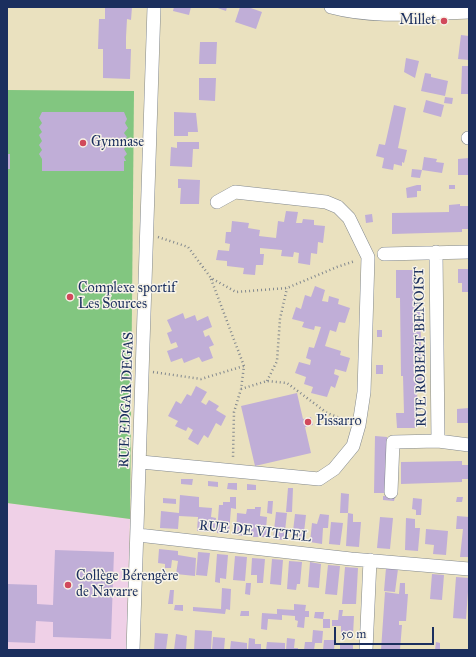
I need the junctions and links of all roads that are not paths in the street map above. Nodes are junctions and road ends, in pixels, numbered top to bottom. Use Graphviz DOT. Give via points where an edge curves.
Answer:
graph roads {
  1 [pos="154,7"];
  2 [pos="331,7"];
  3 [pos="387,10"];
  4 [pos="469,12"];
  5 [pos="217,202"];
  6 [pos="436,252"];
  7 [pos="469,252"];
  8 [pos="384,254"];
  9 [pos="438,441"];
  10 [pos="469,445"];
  11 [pos="141,462"];
  12 [pos="391,492"];
  13 [pos="138,535"];
  14 [pos="370,560"];
  15 [pos="469,569"];
  16 [pos="133,650"];
  17 [pos="366,650"];
  1 -- 11 [label="street, RUE EDGAR DEGAS"];
  2 -- 3 [label="street" via="352,11"];
  3 -- 4 [label="street"];
  5 -- 11 [label="street" via="235,192 326,202 338,207 349,218 368,257 364,392 353,446 334,469 319,480"];
  6 -- 7 [label="street"];
  6 -- 8 [label="street"];
  6 -- 9 [label="street, RUE ROBERT BENOIST"];
  9 -- 10 [label="street"];
  9 -- 12 [label="street" via="393,442"];
  11 -- 13 [label="street, RUE EDGAR DEGAS"];
  13 -- 14 [label="street, RUE DE VITTEL"];
  13 -- 16 [label="street, RUE EDGAR DEGAS"];
  14 -- 15 [label="street, RUE DE VITTEL"];
  14 -- 17 [label="street"];
}
